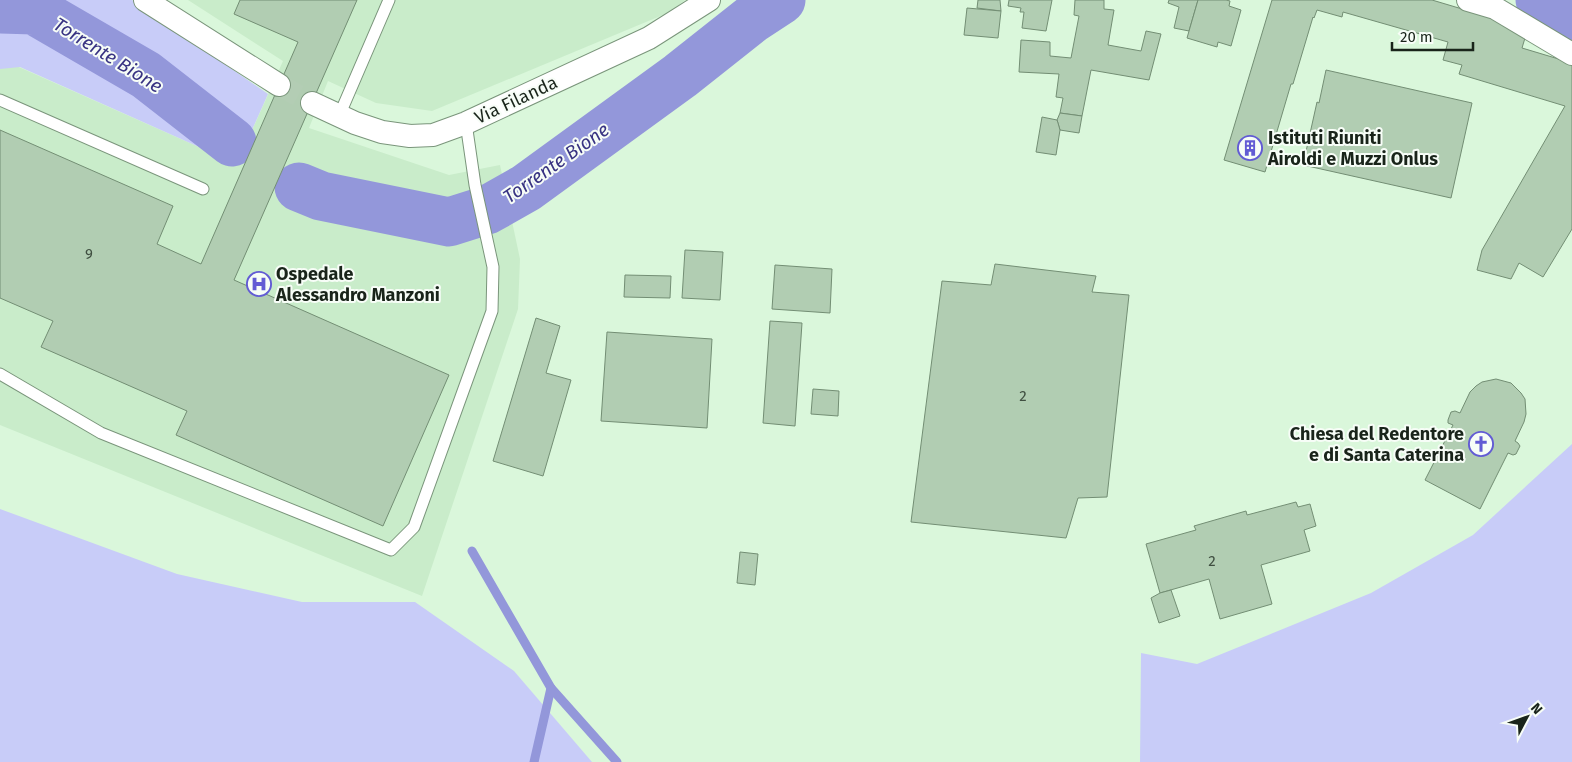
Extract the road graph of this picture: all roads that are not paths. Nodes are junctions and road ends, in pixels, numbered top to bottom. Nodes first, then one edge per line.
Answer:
1 (145, 0) edge
2 (389, 0) edge
3 (709, 0) edge
4 (1468, 0) edge
5 (1572, 54) edge
6 (279, 85) tunnel mouth
7 (0, 100) edge
8 (312, 103) tunnel mouth
9 (339, 116) junction
10 (466, 123) junction
11 (203, 189) dead end
12 (0, 374) edge

1 - 6 street
2 - 9 lane
3 - 10 street, Via Filanda
4 - 5 street
7 - 11 lane
8 - 9 street, Via Filanda
9 - 10 street, Via Filanda
10 - 12 lane

